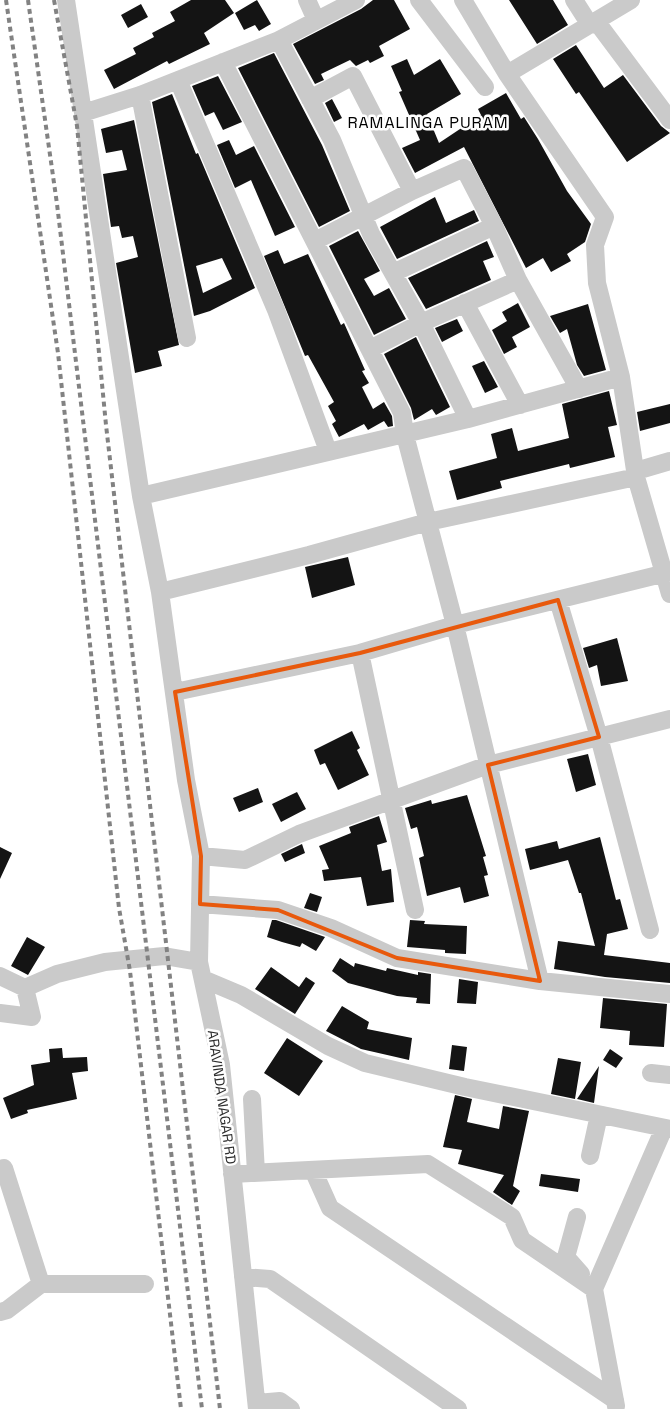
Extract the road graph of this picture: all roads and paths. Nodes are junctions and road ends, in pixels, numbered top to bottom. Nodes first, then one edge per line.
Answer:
1 (66, 0) edge
2 (307, 0) edge
3 (356, 0) edge
4 (419, 0) edge
5 (462, 0) edge
6 (574, 0) edge
7 (631, 0) edge
8 (316, 20) junction
9 (593, 23) junction
10 (279, 40) junction
11 (223, 62) junction
12 (507, 74) junction
13 (178, 80) junction
14 (485, 87) dead end
15 (140, 95) junction
16 (310, 99) junction
17 (84, 113) junction
18 (670, 120) edge
19 (412, 191) junction
20 (364, 216) junction
21 (494, 226) junction
22 (315, 241) junction
23 (393, 273) junction
24 (518, 280) junction
25 (465, 303) junction
26 (421, 323) junction
27 (187, 338) dead end
28 (370, 349) junction
29 (621, 377) junction
30 (578, 389) junction
31 (520, 405) junction
32 (468, 419) junction
33 (406, 435) junction
34 (328, 451) junction
35 (670, 462) edge
36 (636, 474) junction
37 (142, 496) junction
38 (428, 522) junction
39 (667, 573) edge
40 (160, 592) junction
41 (670, 594) edge
42 (558, 600) junction
43 (455, 625) junction
44 (360, 652) junction
45 (175, 692) junction
46 (670, 718) edge
47 (599, 736) junction
48 (488, 765) junction
49 (392, 801) junction
50 (201, 856) junction
51 (200, 904) junction
52 (415, 910) dead end
53 (650, 930) dead end
54 (201, 970) junction
55 (0, 976) edge
56 (540, 981) junction
57 (25, 988) junction
58 (670, 994) edge
59 (0, 1013) edge
60 (651, 1073) dead end
61 (670, 1075) edge
62 (252, 1099) dead end
63 (599, 1115) junction
64 (667, 1129) edge
65 (590, 1156) dead end
66 (0, 1169) edge
67 (313, 1170) junction
68 (256, 1173) junction
69 (232, 1174) junction
70 (577, 1217) dead end
71 (243, 1277) junction
72 (41, 1284) junction
73 (145, 1284) dead end
74 (594, 1289) junction
75 (0, 1312) edge
76 (616, 1405) edge
77 (257, 1406) edge
78 (291, 1409) edge
79 (458, 1409) edge

1 - 17 street, ARAVINDA NAGAR RD
2 - 8 street
3 - 8 street
4 - 14 street
5 - 12 street
6 - 9 street
7 - 9 street
8 - 10 street
9 - 12 street
9 - 18 street
10 - 11 street
10 - 16 street
11 - 13 street
11 - 22 street
12 - 29 street
13 - 15 street
13 - 34 street
15 - 17 street
15 - 27 street
16 - 19 street
16 - 20 street
17 - 37 street, ARAVINDA NAGAR RD
19 - 20 street
19 - 21 street
20 - 22 street
20 - 23 street
21 - 23 street
21 - 24 street
22 - 28 street
23 - 26 street
24 - 25 street
24 - 30 street
25 - 26 street
25 - 31 street
26 - 28 street
26 - 32 street
28 - 33 street
29 - 30 street
29 - 36 street
30 - 31 street
31 - 32 street
32 - 33 street
33 - 34 street
33 - 38 street
34 - 37 street
35 - 36 street
36 - 38 street
36 - 39 street
37 - 40 street, ARAVINDA NAGAR RD
38 - 40 street
38 - 43 street
39 - 41 street
39 - 42 street
40 - 45 street, ARAVINDA NAGAR RD
42 - 43 street
42 - 47 street
43 - 44 street
43 - 48 street
44 - 45 street
44 - 49 street
45 - 50 street, ARAVINDA NAGAR RD
46 - 47 street
47 - 48 street
47 - 53 street
48 - 49 street
48 - 56 street
49 - 50 street
49 - 52 street
50 - 51 street, ARAVINDA NAGAR RD
51 - 54 street, ARAVINDA NAGAR RD
51 - 56 street
54 - 57 street
54 - 63 street
54 - 69 street, ARAVINDA NAGAR RD
55 - 57 street
56 - 58 street
57 - 59 street
60 - 61 street
62 - 68 street
63 - 64 street
63 - 65 street
64 - 74 street
66 - 72 street
67 - 68 street
67 - 74 street
67 - 76 street
68 - 69 street
69 - 71 street, ARAVINDA NAGAR RD
70 - 74 street
71 - 77 street, ARAVINDA NAGAR RD
71 - 79 street
72 - 73 street
72 - 75 street
74 - 76 street
77 - 78 street

